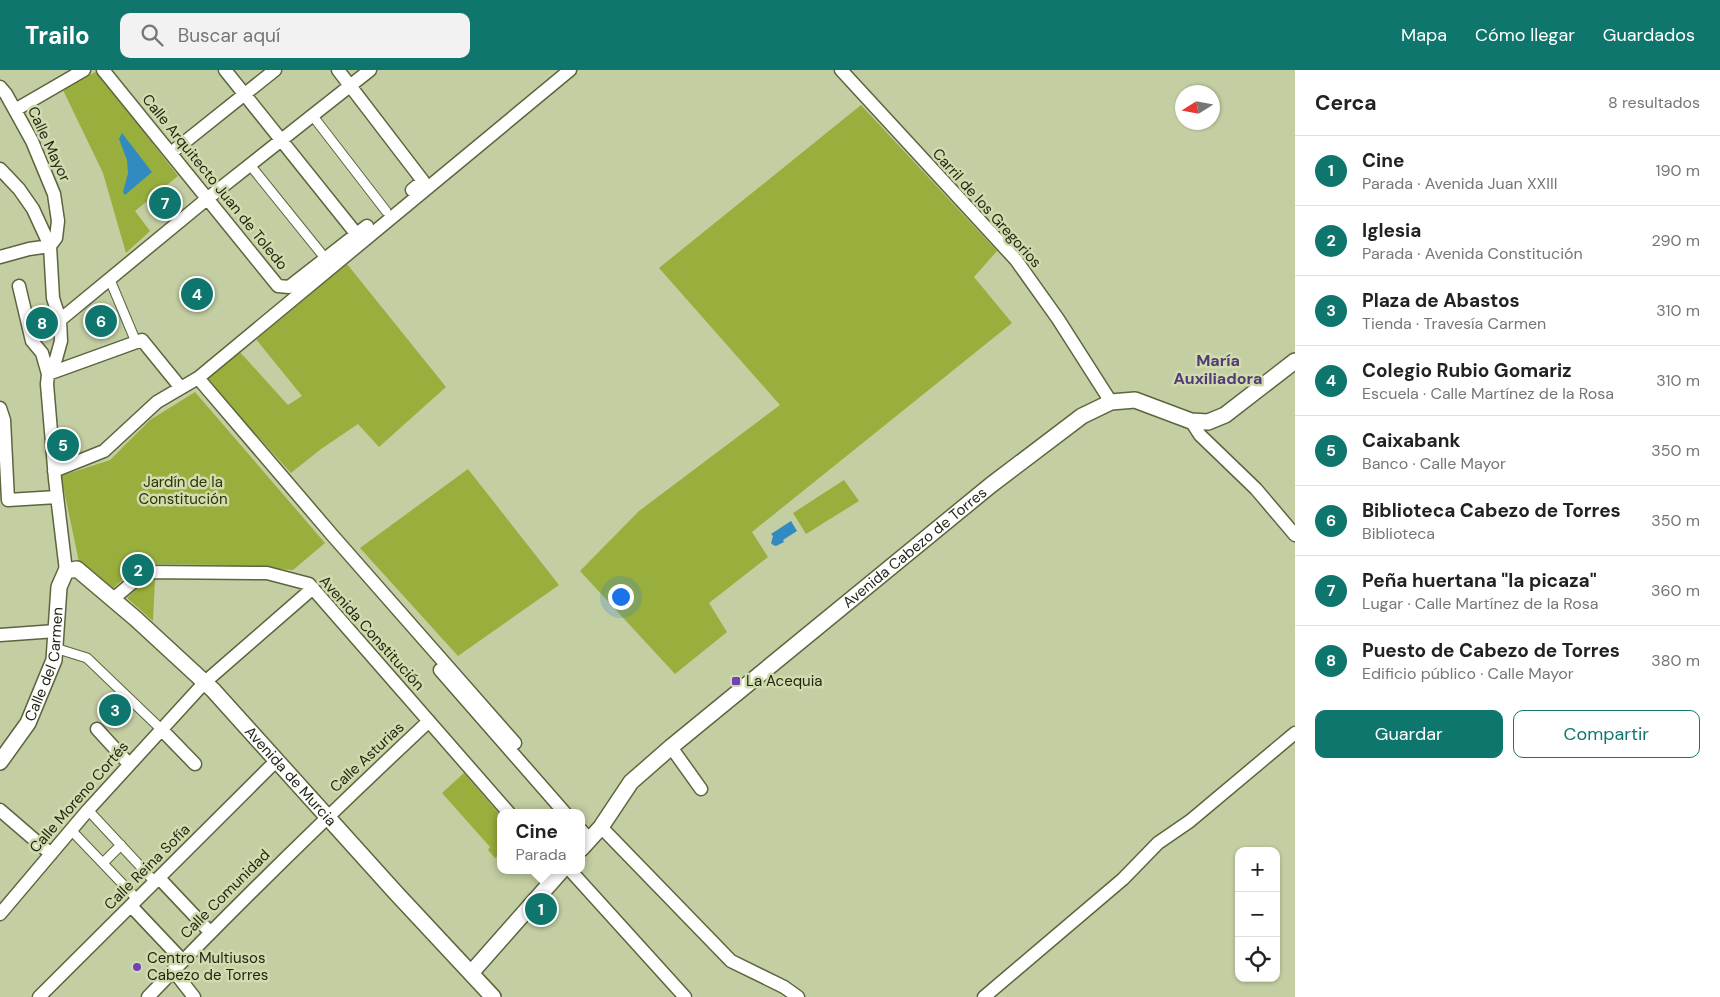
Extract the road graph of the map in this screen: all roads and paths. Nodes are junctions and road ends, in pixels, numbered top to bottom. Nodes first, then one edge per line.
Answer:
1 (84, 70) edge
2 (103, 70) edge
3 (225, 70) edge
4 (275, 70) edge
5 (338, 70) edge
6 (370, 70) edge
7 (570, 70) edge
8 (842, 70) edge
9 (350, 86) junction
10 (0, 88) edge
11 (244, 94) junction
12 (15, 110) junction
13 (312, 115) junction
14 (280, 140) junction
15 (171, 153) junction
16 (250, 165) junction
17 (0, 169) edge
18 (208, 198) junction
19 (386, 211) junction
20 (359, 238) junction
21 (50, 246) junction
22 (0, 257) edge
23 (325, 258) junction
24 (110, 280) junction
25 (19, 286) dead end
26 (60, 320) junction
27 (136, 342) junction
28 (1295, 361) edge
29 (48, 374) junction
30 (198, 378) junction
31 (181, 388) junction
32 (1111, 402) junction
33 (0, 408) edge
34 (1192, 421) junction
35 (54, 471) junction
36 (57, 497) junction
37 (1295, 535) edge
38 (346, 563) dead end
39 (72, 570) junction
40 (313, 588) junction
41 (113, 599) junction
42 (56, 631) junction
43 (0, 635) edge
44 (55, 648) junction
45 (205, 682) junction
46 (429, 721) junction
47 (97, 729) dead end
48 (161, 729) junction
49 (1295, 733) edge
50 (515, 743) dead end
51 (671, 746) junction
52 (277, 760) junction
53 (0, 762) edge
54 (129, 764) junction
55 (195, 764) dead end
56 (701, 788) dead end
57 (506, 809) edge
58 (561, 809) edge
59 (0, 810) edge
60 (88, 810) junction
61 (327, 816) junction
62 (601, 827) junction
63 (71, 830) junction
64 (585, 838) edge
65 (121, 845) junction
66 (51, 854) junction
67 (103, 863) junction
68 (560, 874) edge
69 (566, 874) edge
70 (157, 880) junction
71 (141, 899) junction
72 (0, 914) edge
73 (210, 932) junction
74 (183, 961) junction
75 (173, 970) junction
76 (471, 972) junction
77 (784, 987) junction
78 (39, 997) edge
79 (148, 997) edge
80 (194, 997) edge
81 (493, 997) edge
82 (685, 997) edge
83 (774, 997) edge
84 (798, 997) edge
85 (984, 997) edge

1 - 12 street
2 - 15 street, Calle Arquitecto Juan de Toledo
3 - 11 street
4 - 11 street
5 - 9 street
6 - 9 street
7 - 20 street
8 - 32 street, Carril de los Gregorios
9 - 13 street
9 - 19 street
10 - 12 street, Calle Mayor
11 - 14 street
11 - 15 street
12 - 21 street, Calle Mayor
13 - 14 street
13 - 19 street
14 - 16 street
14 - 20 street
15 - 18 street, Calle Arquitecto Juan de Toledo
16 - 18 street
16 - 23 street
17 - 21 street
18 - 23 street, Calle Arquitecto Juan de Toledo
18 - 24 street
19 - 20 street
20 - 23 street, Calle Arquitecto Juan de Toledo
20 - 30 street
21 - 22 street
21 - 26 street, Calle Mayor
24 - 26 street
24 - 27 street
25 - 29 street
26 - 29 street, Calle Mayor
27 - 29 street
27 - 31 street
28 - 34 street, Avenida Cabezo de Torres
29 - 35 street, Calle Mayor
30 - 31 street
30 - 50 street
31 - 35 street
32 - 34 street, Avenida Cabezo de Torres
32 - 51 street, Avenida Cabezo de Torres
33 - 36 street
34 - 37 street
35 - 36 street, Calle Mayor
36 - 39 street, Calle Mayor
38 - 58 street
39 - 41 street, Avenida de Murcia
39 - 42 street, Calle del Carmen
40 - 41 street, Avenida Constitución
40 - 45 street, Calle Moreno Cortés
40 - 46 street, Avenida Constitución
41 - 45 street, Avenida de Murcia
42 - 43 street
42 - 44 street, Calle del Carmen
44 - 48 street
44 - 53 street, Calle del Carmen
45 - 48 street, Calle Moreno Cortés
45 - 52 street, Avenida de Murcia
46 - 57 street, Avenida Constitución
46 - 61 street, Calle Asturias
47 - 54 street
48 - 54 street, Calle Moreno Cortés
48 - 55 street
49 - 85 street
51 - 56 street
51 - 62 street, Avenida Cabezo de Torres
52 - 61 street, Avenida de Murcia
52 - 70 street, Calle Reina Sofía
54 - 60 street, Calle Moreno Cortés
59 - 66 street
60 - 63 street, Calle Moreno Cortés
60 - 65 street
61 - 73 street, Calle Comunidad
61 - 76 street, Avenida de Murcia
62 - 64 street, Avenida Cabezo de Torres
62 - 77 street
63 - 66 street, Calle Moreno Cortés
63 - 67 street
65 - 67 street
65 - 70 street
66 - 72 street, Calle Moreno Cortés
67 - 71 street
68 - 76 street
69 - 82 street
70 - 71 street, Calle Reina Sofía
70 - 73 street
71 - 74 street
71 - 78 street, Calle Reina Sofía
73 - 74 street, Calle Comunidad
74 - 75 street, Calle Comunidad
75 - 79 street, Calle Comunidad
75 - 80 street
76 - 81 street, Avenida de Murcia
77 - 83 street
77 - 84 street

